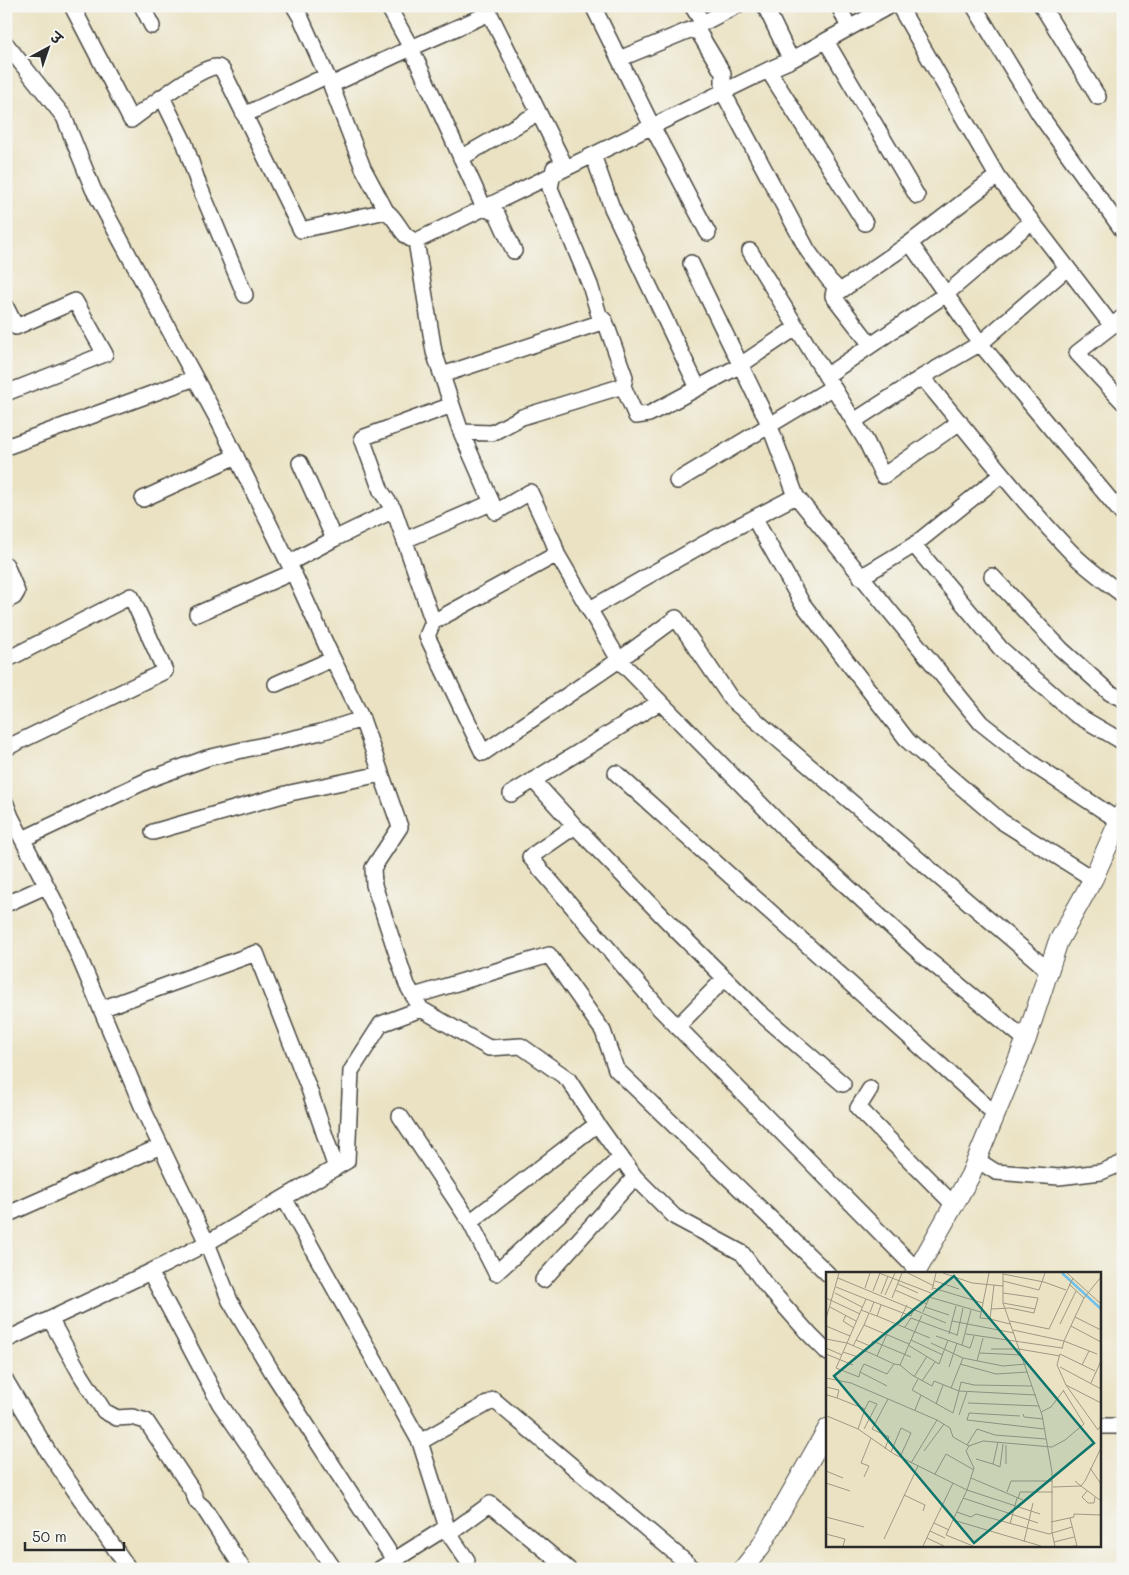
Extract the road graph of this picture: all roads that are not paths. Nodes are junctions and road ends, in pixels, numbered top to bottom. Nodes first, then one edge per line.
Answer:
1 (72, 6) edge
2 (142, 6) edge
3 (294, 6) edge
4 (388, 6) edge
5 (692, 6) edge
6 (736, 6) edge
7 (766, 6) edge
8 (838, 6) edge
9 (889, 6) edge
10 (899, 6) edge
11 (974, 6) edge
12 (1042, 6) edge
13 (596, 7) edge
14 (488, 10) edge
15 (152, 26) dead end
16 (849, 28) junction
17 (826, 41) junction
18 (6, 44) edge
19 (411, 48) junction
20 (619, 59) junction
21 (791, 60) junction
22 (768, 70) junction
23 (329, 82) junction
24 (723, 92) junction
25 (1098, 97) dead end
26 (162, 98) junction
27 (538, 113) junction
28 (244, 115) junction
29 (652, 126) junction
30 (592, 155) junction
31 (461, 158) junction
32 (558, 170) junction
33 (997, 176) junction
34 (917, 196) dead end
35 (484, 208) junction
36 (386, 211) junction
37 (1032, 221) junction
38 (865, 223) dead end
39 (1123, 231) edge
40 (708, 233) dead end
41 (416, 241) junction
42 (910, 243) junction
43 (514, 251) dead end
44 (750, 251) dead end
45 (691, 263) dead end
46 (1067, 268) junction
47 (946, 294) junction
48 (245, 295) dead end
49 (833, 296) junction
50 (6, 307) edge
51 (605, 321) junction
52 (1117, 321) edge
53 (797, 327) junction
54 (11, 330) edge
55 (981, 343) junction
56 (871, 345) junction
57 (739, 366) junction
58 (442, 375) junction
59 (922, 377) junction
60 (195, 378) junction
61 (830, 381) junction
62 (623, 386) junction
63 (698, 388) junction
64 (6, 393) edge
65 (1123, 402) edge
66 (452, 405) junction
67 (854, 421) junction
68 (960, 422) junction
69 (769, 424) junction
70 (461, 432) junction
71 (6, 447) edge
72 (236, 456) junction
73 (300, 463) dead end
74 (1001, 475) junction
75 (677, 481) dead end
76 (796, 496) junction
77 (143, 499) dead end
78 (492, 503) junction
79 (394, 510) junction
80 (1123, 515) edge
81 (754, 518) junction
82 (334, 539) junction
83 (405, 540) junction
84 (914, 545) junction
85 (557, 554) junction
86 (6, 566) edge
87 (291, 568) junction
88 (861, 576) junction
89 (992, 576) dead end
90 (1123, 595) edge
91 (6, 601) edge
92 (590, 609) junction
93 (197, 614) dead end
94 (433, 622) junction
95 (332, 659) junction
96 (6, 660) edge
97 (618, 660) junction
98 (276, 684) dead end
99 (1123, 699) edge
100 (660, 702) junction
101 (362, 719) junction
102 (1123, 742) edge
103 (6, 748) edge
104 (616, 773) dead end
105 (381, 774) junction
106 (533, 780) junction
107 (511, 794) dead end
108 (6, 804) edge
109 (1121, 816) edge
110 (575, 826) junction
111 (153, 832) dead end
112 (23, 840) junction
113 (1093, 880) junction
114 (46, 886) junction
115 (6, 904) edge
116 (1049, 971) junction
117 (725, 978) junction
118 (417, 1002) junction
119 (100, 1010) junction
120 (677, 1026) junction
121 (1026, 1040) junction
122 (843, 1084) dead end
123 (870, 1089) dead end
124 (995, 1114) junction
125 (400, 1116) dead end
126 (597, 1124) junction
127 (161, 1146) junction
128 (621, 1157) junction
129 (977, 1160) junction
130 (1123, 1163) edge
131 (336, 1168) junction
132 (635, 1177) junction
133 (284, 1198) junction
134 (954, 1205) junction
135 (6, 1215) edge
136 (470, 1222) junction
137 (207, 1243) junction
138 (150, 1272) junction
139 (826, 1272) edge
140 (916, 1272) edge
141 (543, 1280) dead end
142 (50, 1319) junction
143 (6, 1340) edge
144 (826, 1350) edge
145 (6, 1381) edge
146 (1102, 1426) edge
147 (1123, 1426) edge
148 (826, 1432) edge
149 (420, 1442) junction
150 (448, 1531) junction
151 (467, 1560) dead end
152 (397, 1564) edge
153 (129, 1569) edge
154 (243, 1569) edge
155 (334, 1569) edge
156 (380, 1569) edge
157 (568, 1569) edge
158 (694, 1569) edge
159 (742, 1569) edge

1 - 26 street
2 - 15 street
3 - 23 street
4 - 19 street
5 - 6 street
7 - 21 street
8 - 16 street
9 - 16 street
10 - 33 street
11 - 39 street
12 - 25 street
13 - 20 street
14 - 19 street
14 - 27 street
16 - 17 street
17 - 21 street
17 - 34 street
18 - 60 street
19 - 23 street
19 - 31 street
20 - 24 street
20 - 29 street
21 - 22 street
22 - 24 street
22 - 38 street
23 - 28 street
23 - 36 street
24 - 29 street
24 - 49 street
26 - 28 street
26 - 48 street
27 - 31 street
27 - 32 street
28 - 36 street
29 - 30 street
29 - 40 street
30 - 32 street
30 - 63 street
31 - 35 street
32 - 35 street
32 - 51 street
33 - 37 street
33 - 42 street
35 - 41 street
35 - 43 street
36 - 41 street
37 - 46 street
37 - 47 street
41 - 58 street
42 - 47 street
42 - 49 street
44 - 53 street
45 - 57 street
46 - 52 street
46 - 55 street
47 - 55 street
47 - 56 street
49 - 56 street
50 - 54 street
51 - 58 street
51 - 62 street
52 - 65 street
53 - 57 street
53 - 61 street
54 - 64 street
55 - 59 street
55 - 80 street
56 - 61 street
57 - 63 street
57 - 69 street
58 - 66 street
59 - 67 street
59 - 68 street
60 - 71 street
60 - 72 street
61 - 67 street
61 - 69 street
62 - 63 street
62 - 70 street
66 - 70 street
66 - 79 street
67 - 68 street
68 - 74 street
69 - 75 street
69 - 76 street
70 - 78 street
72 - 77 street
72 - 87 street
73 - 82 street
74 - 84 street
74 - 90 street
76 - 81 street
76 - 88 street
78 - 83 street
78 - 85 street
79 - 82 street
79 - 83 street
81 - 92 street
81 - 113 street
82 - 87 street
83 - 94 street
84 - 88 street
84 - 102 street
85 - 92 street
85 - 94 street
86 - 91 street
87 - 93 street
87 - 95 street
88 - 109 street
89 - 99 street
92 - 97 street
94 - 97 street
95 - 98 street
95 - 101 street
96 - 103 street
97 - 100 street
97 - 116 street
100 - 106 street
100 - 121 street
101 - 105 street
101 - 112 street
104 - 124 street
105 - 111 street
105 - 118 street
106 - 107 street
106 - 110 street
108 - 112 street
109 - 113 street
110 - 117 street
110 - 120 street
112 - 114 street
113 - 116 street
114 - 115 street
114 - 119 street
116 - 121 street
117 - 120 street
117 - 122 street
118 - 126 street
118 - 131 street
118 - 139 street
119 - 127 street
119 - 131 street
120 - 140 street
121 - 124 street
123 - 134 street
124 - 129 street
125 - 136 street
126 - 128 street
126 - 136 street
127 - 135 street
127 - 137 street
128 - 132 street
128 - 136 street
129 - 130 street
129 - 134 street
131 - 133 street
132 - 141 street
132 - 144 street
133 - 137 street
133 - 149 street
134 - 140 street
137 - 138 street
137 - 152 street
138 - 142 street
138 - 155 street
142 - 143 street
142 - 154 street
145 - 153 street
146 - 147 street
148 - 159 street
149 - 150 street
149 - 158 street
150 - 151 street
150 - 152 street
150 - 157 street
152 - 156 street

